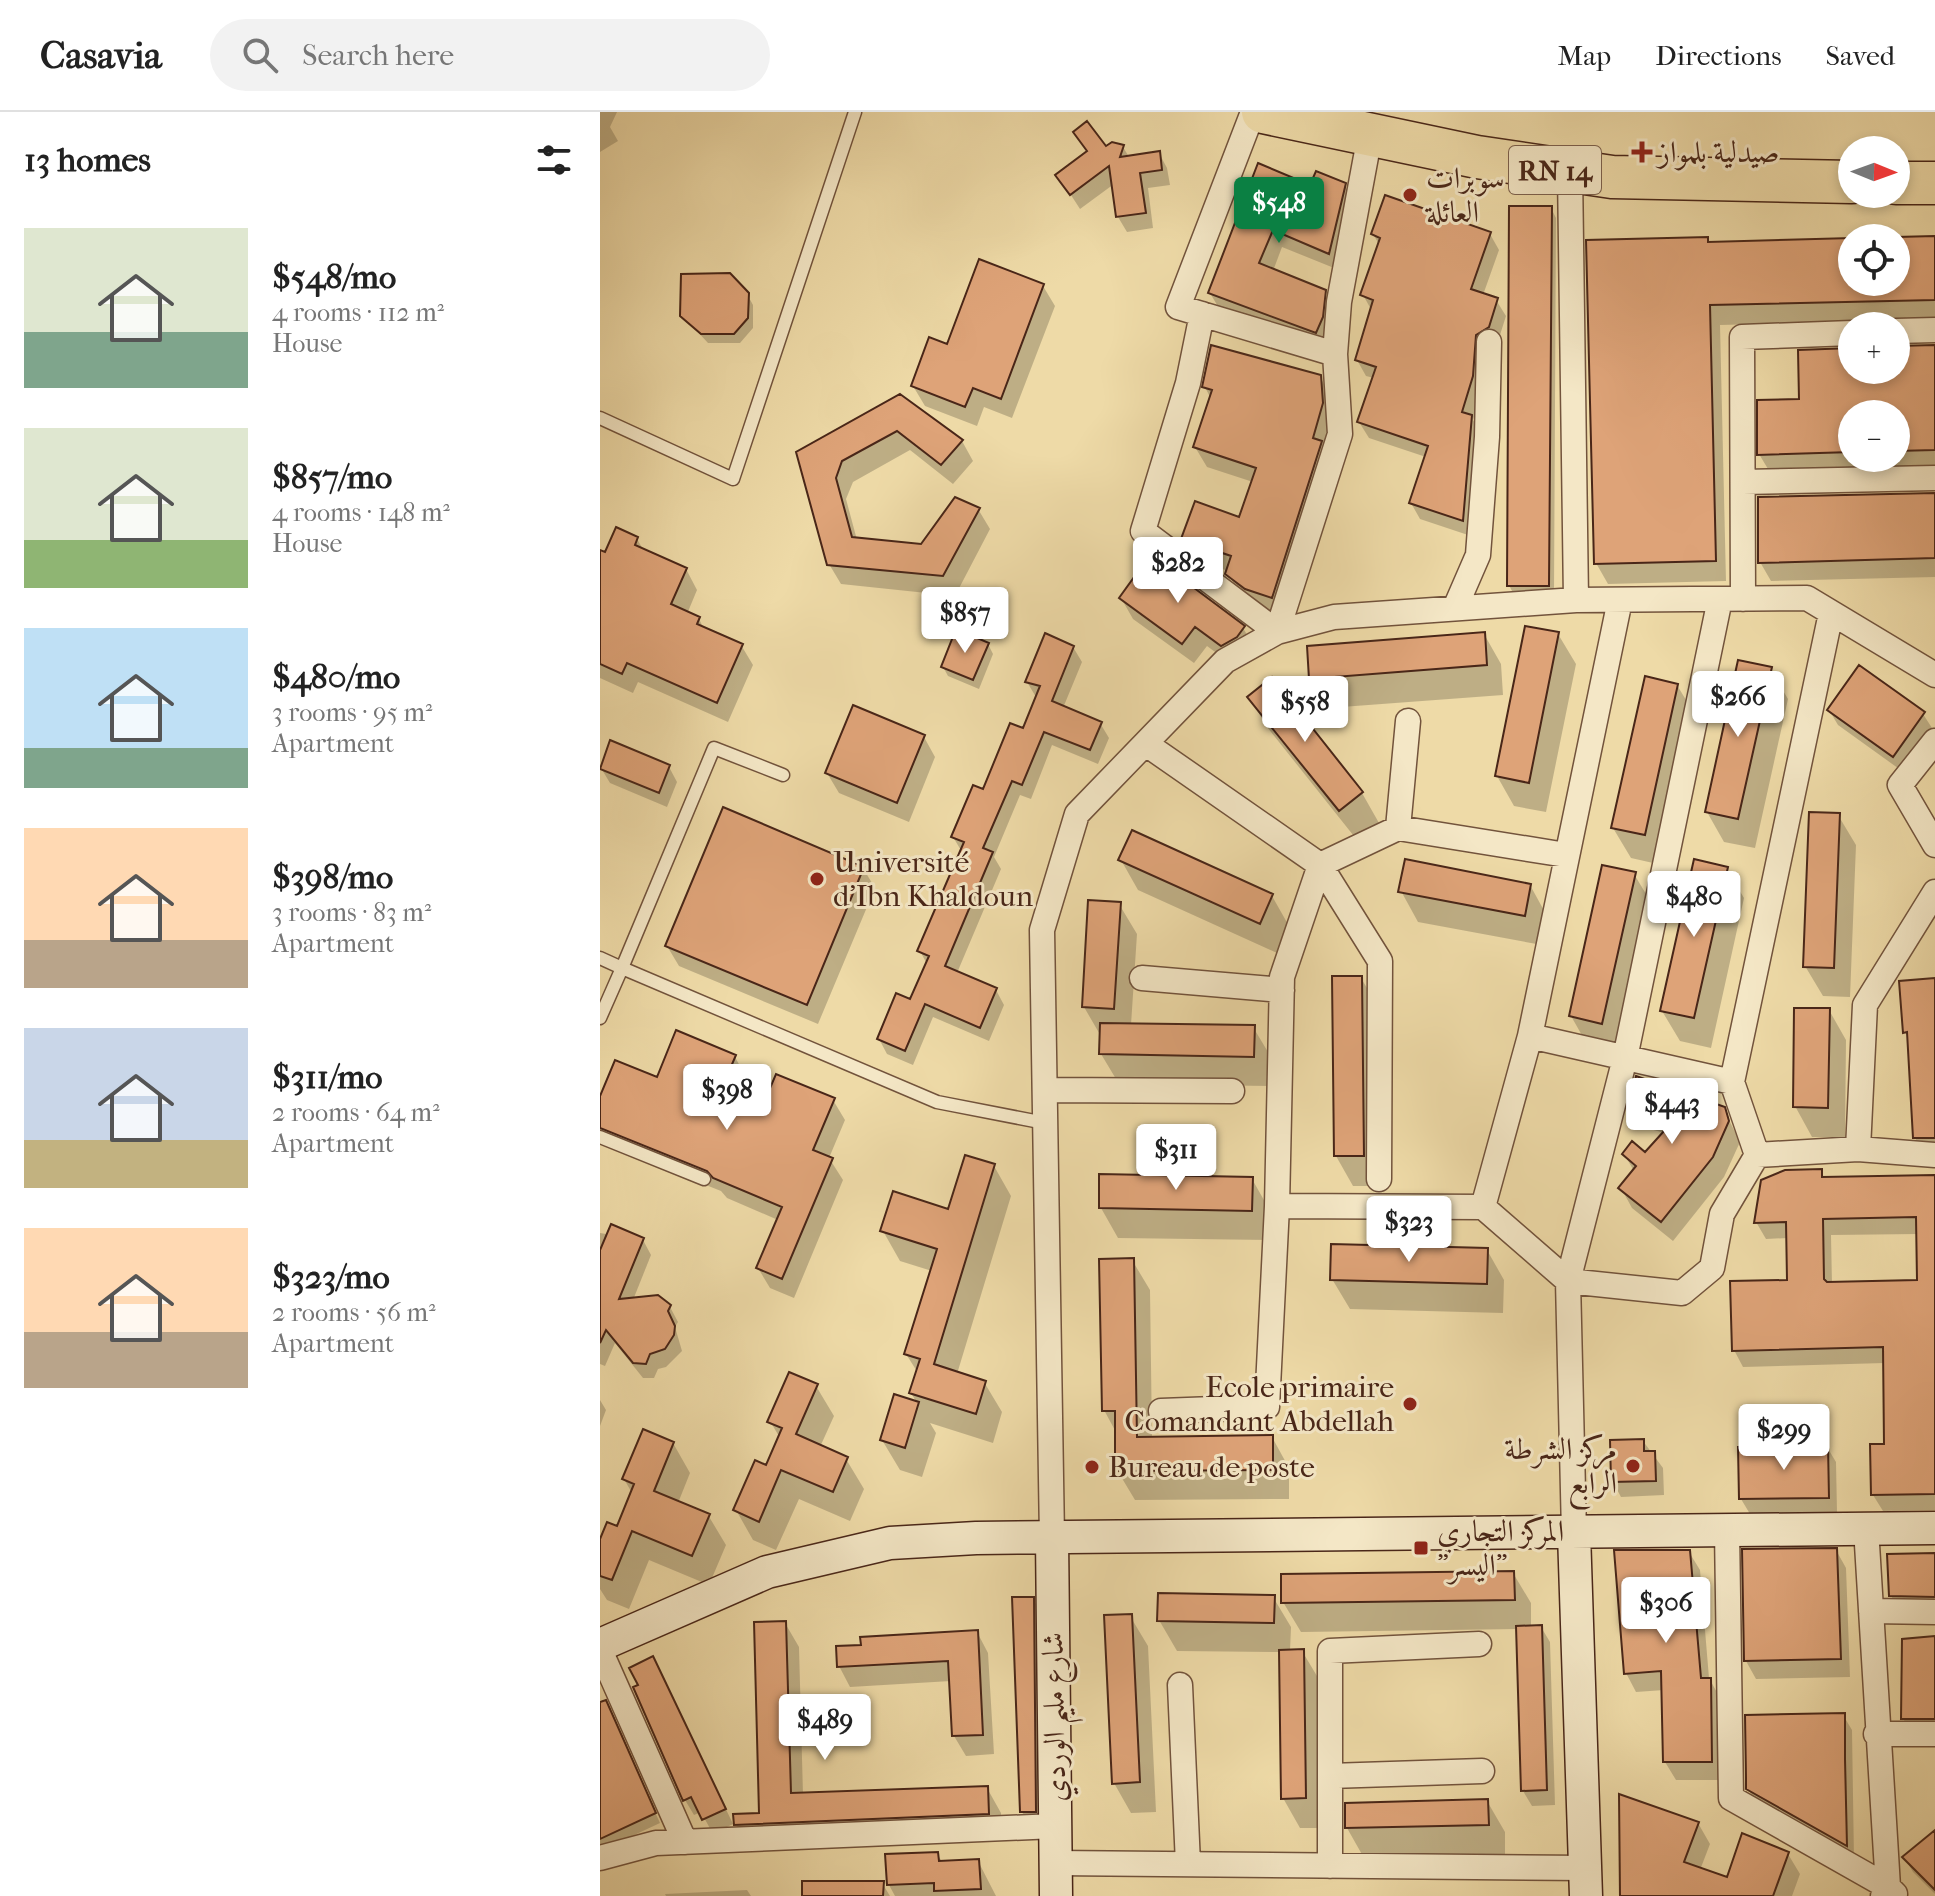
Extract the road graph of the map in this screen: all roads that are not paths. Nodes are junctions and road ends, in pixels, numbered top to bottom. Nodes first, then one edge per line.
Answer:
1 (855, 112) edge
2 (1253, 112) edge
3 (1263, 112) edge
4 (1378, 124) edge
5 (1935, 162) edge
6 (1838, 163) edge
7 (1910, 163) edge
8 (1570, 172) junction
9 (1838, 182) edge
10 (1910, 183) edge
11 (1935, 183) edge
12 (1202, 314) junction
13 (1935, 330) edge
14 (1910, 331) edge
15 (1838, 334) edge
16 (1489, 342) dead end
17 (1335, 354) junction
18 (600, 418) edge
19 (1935, 478) edge
20 (1743, 482) junction
21 (1732, 599) junction
22 (1576, 600) junction
23 (1620, 600) junction
24 (1455, 608) junction
25 (1831, 613) junction
26 (1277, 632) junction
27 (1935, 675) edge
28 (1408, 721) dead end
29 (1935, 741) edge
30 (1146, 744) junction
31 (783, 775) dead end
32 (1398, 828) junction
33 (1935, 845) edge
34 (1566, 855) junction
35 (1320, 865) junction
36 (1935, 892) edge
37 (600, 958) edge
38 (622, 968) junction
39 (1142, 978) dead end
40 (1282, 990) junction
41 (600, 1018) edge
42 (1530, 1036) junction
43 (1625, 1058) junction
44 (1732, 1082) junction
45 (1045, 1090) junction
46 (1232, 1091) dead end
47 (1045, 1123) junction
48 (600, 1137) edge
49 (1858, 1149) junction
50 (1757, 1155) junction
51 (1935, 1155) edge
52 (704, 1179) dead end
53 (1379, 1179) dead end
54 (1277, 1206) junction
55 (1483, 1207) junction
56 (1568, 1281) junction
57 (1161, 1411) dead end
58 (1866, 1528) junction
59 (1935, 1528) edge
60 (1727, 1530) junction
61 (1574, 1533) junction
62 (1052, 1538) junction
63 (1871, 1611) junction
64 (1935, 1612) edge
65 (1479, 1644) dead end
66 (600, 1648) edge
67 (1180, 1685) dead end
68 (1876, 1734) junction
69 (1935, 1734) edge
70 (1482, 1771) dead end
71 (1330, 1776) junction
72 (1055, 1826) junction
73 (685, 1842) junction
74 (600, 1858) edge
75 (1055, 1863) junction
76 (1188, 1864) junction
77 (1330, 1866) junction
78 (1586, 1882) edge
79 (1889, 1893) edge
80 (1056, 1896) edge

1 - 18 lane
2 - 12 street
3 - 4 highway, RN 14
4 - 6 highway, RN 14
4 - 8 highway, RN 14
4 - 17 street
5 - 7 highway
8 - 9 highway, RN 14
8 - 22 street
10 - 11 highway
12 - 17 street
12 - 26 street
13 - 14 street
15 - 20 street
16 - 24 street
17 - 26 street
19 - 20 street
20 - 21 street
21 - 23 street
21 - 25 street
21 - 43 street
22 - 23 street
22 - 24 street
23 - 34 street
24 - 26 street
25 - 27 street
25 - 44 street
26 - 30 street
28 - 32 street
29 - 33 street
30 - 35 street
30 - 45 street
31 - 38 lane
32 - 34 street
32 - 35 street
34 - 42 street
35 - 40 street
35 - 53 street
36 - 49 street
37 - 38 lane
38 - 41 lane
38 - 47 lane
39 - 40 street
40 - 54 street
42 - 43 street
42 - 55 street
43 - 44 street
43 - 56 street
44 - 50 street
45 - 46 street
45 - 47 street
47 - 62 street
48 - 52 lane
49 - 50 street
49 - 51 street
50 - 56 street
54 - 55 street
54 - 57 street
55 - 56 street
56 - 61 street
58 - 59 main road
58 - 60 main road
58 - 63 street
60 - 61 main road
60 - 79 street
61 - 62 main road
61 - 78 main road
62 - 66 main road
62 - 72 main road, شارع مليم الوردي
63 - 64 street
63 - 68 street
65 - 71 street
66 - 73 street
67 - 76 street
68 - 69 street
68 - 79 street
70 - 71 street
71 - 77 street
72 - 73 street
72 - 75 main road, شارع مليم الوردي
73 - 74 street
75 - 76 street
75 - 80 main road, شارع مليم الوردي
76 - 77 street
77 - 78 street

